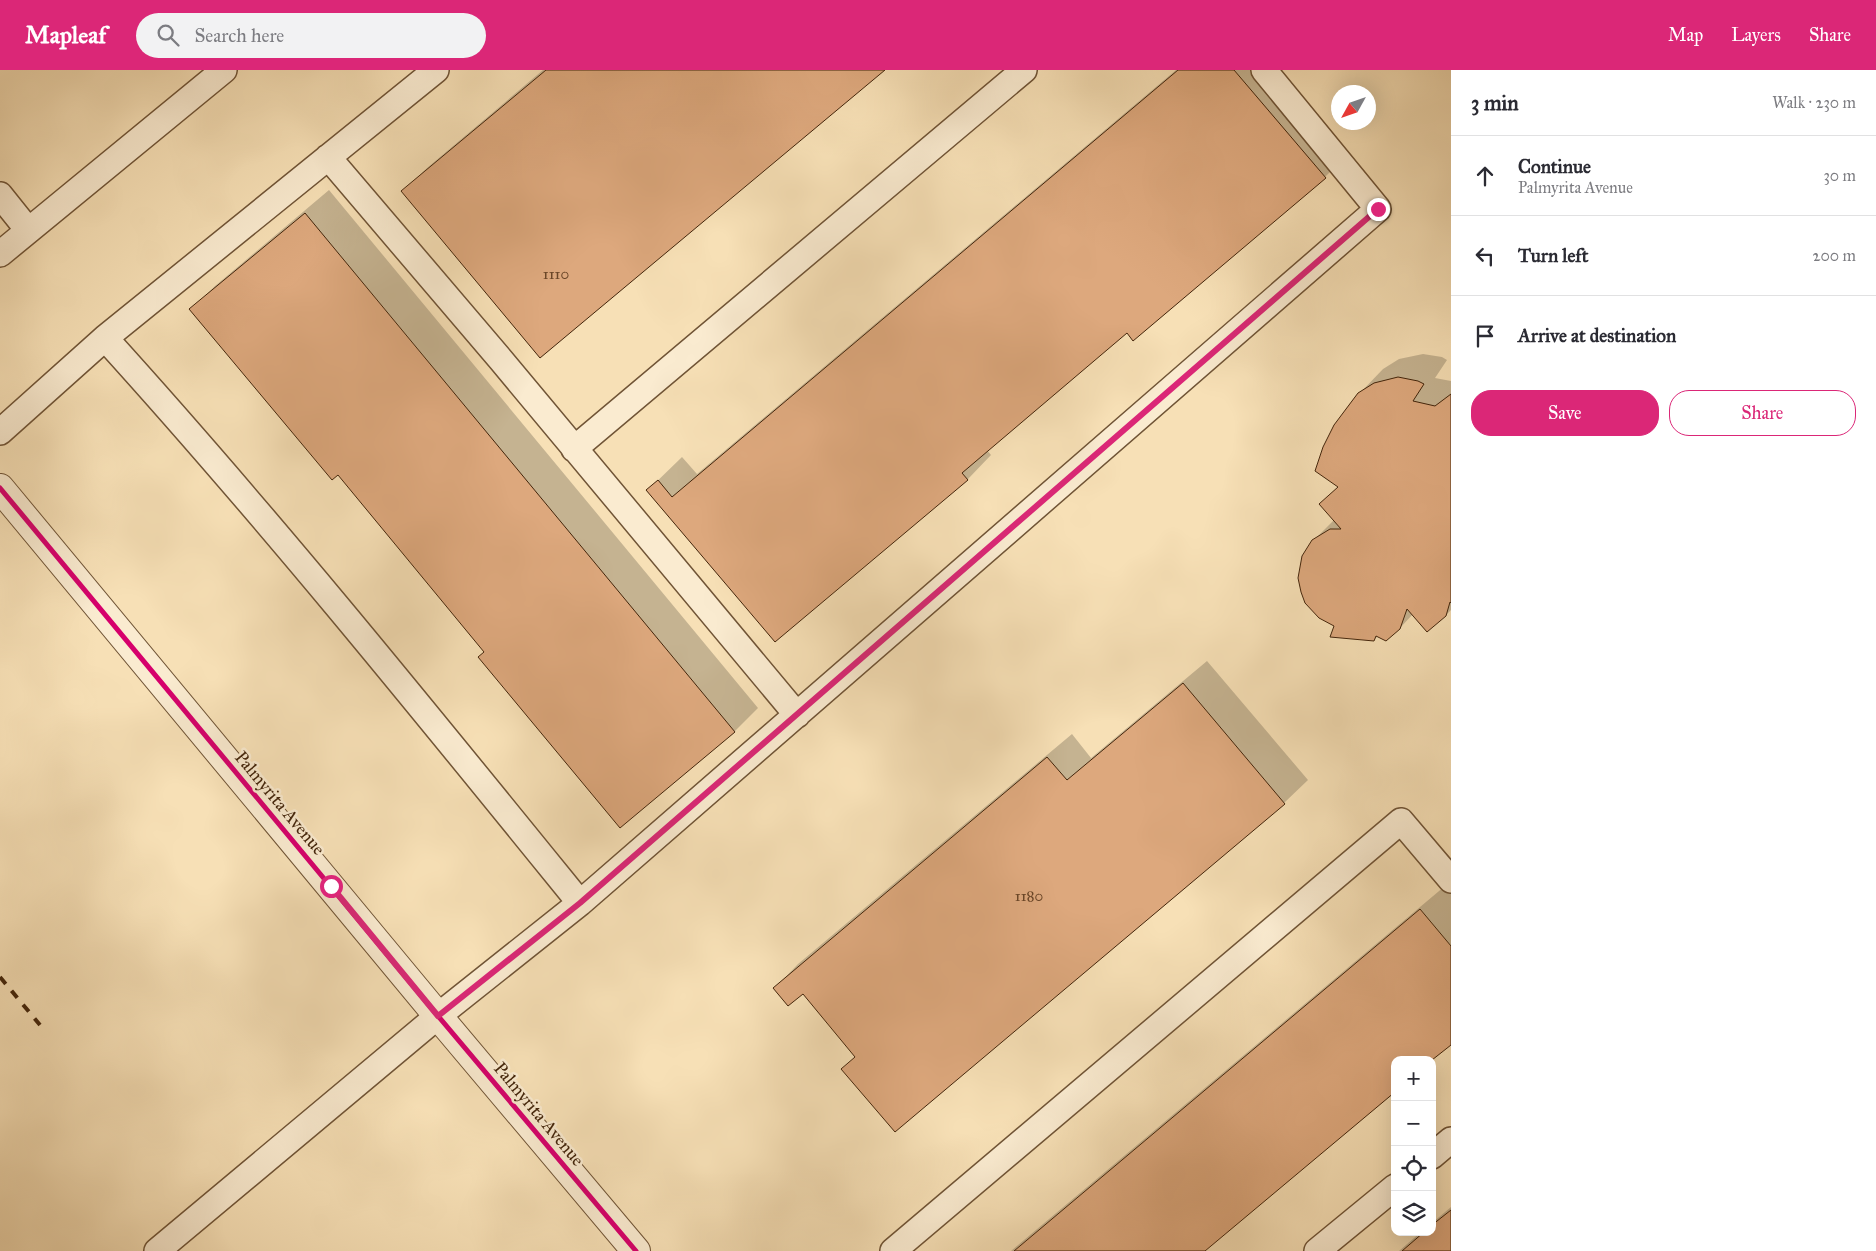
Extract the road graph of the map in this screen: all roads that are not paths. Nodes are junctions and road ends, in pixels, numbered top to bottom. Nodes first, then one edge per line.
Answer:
1 (224, 70) edge
2 (436, 70) edge
3 (1024, 70) edge
4 (1264, 70) edge
5 (328, 157) junction
6 (0, 195) edge
7 (28, 230) junction
8 (0, 254) edge
9 (105, 338) junction
10 (0, 432) edge
11 (574, 449) junction
12 (0, 488) edge
13 (797, 715) junction
14 (1451, 880) edge
15 (580, 903) junction
16 (438, 1016) junction
17 (1451, 1140) edge
18 (1436, 1153) edge
19 (1391, 1190) edge
20 (157, 1251) edge
21 (636, 1251) edge
22 (893, 1251) edge
23 (1317, 1251) edge

1 - 7 lane
2 - 5 lane
3 - 11 lane
4 - 13 lane
5 - 9 lane
5 - 11 lane
6 - 7 lane
7 - 8 lane
9 - 10 lane
9 - 15 lane
11 - 13 lane
12 - 16 street, Palmyrita Avenue
13 - 15 lane
14 - 22 lane
15 - 16 lane
16 - 20 lane
16 - 21 street, Palmyrita Avenue
17 - 18 lane
19 - 23 lane

